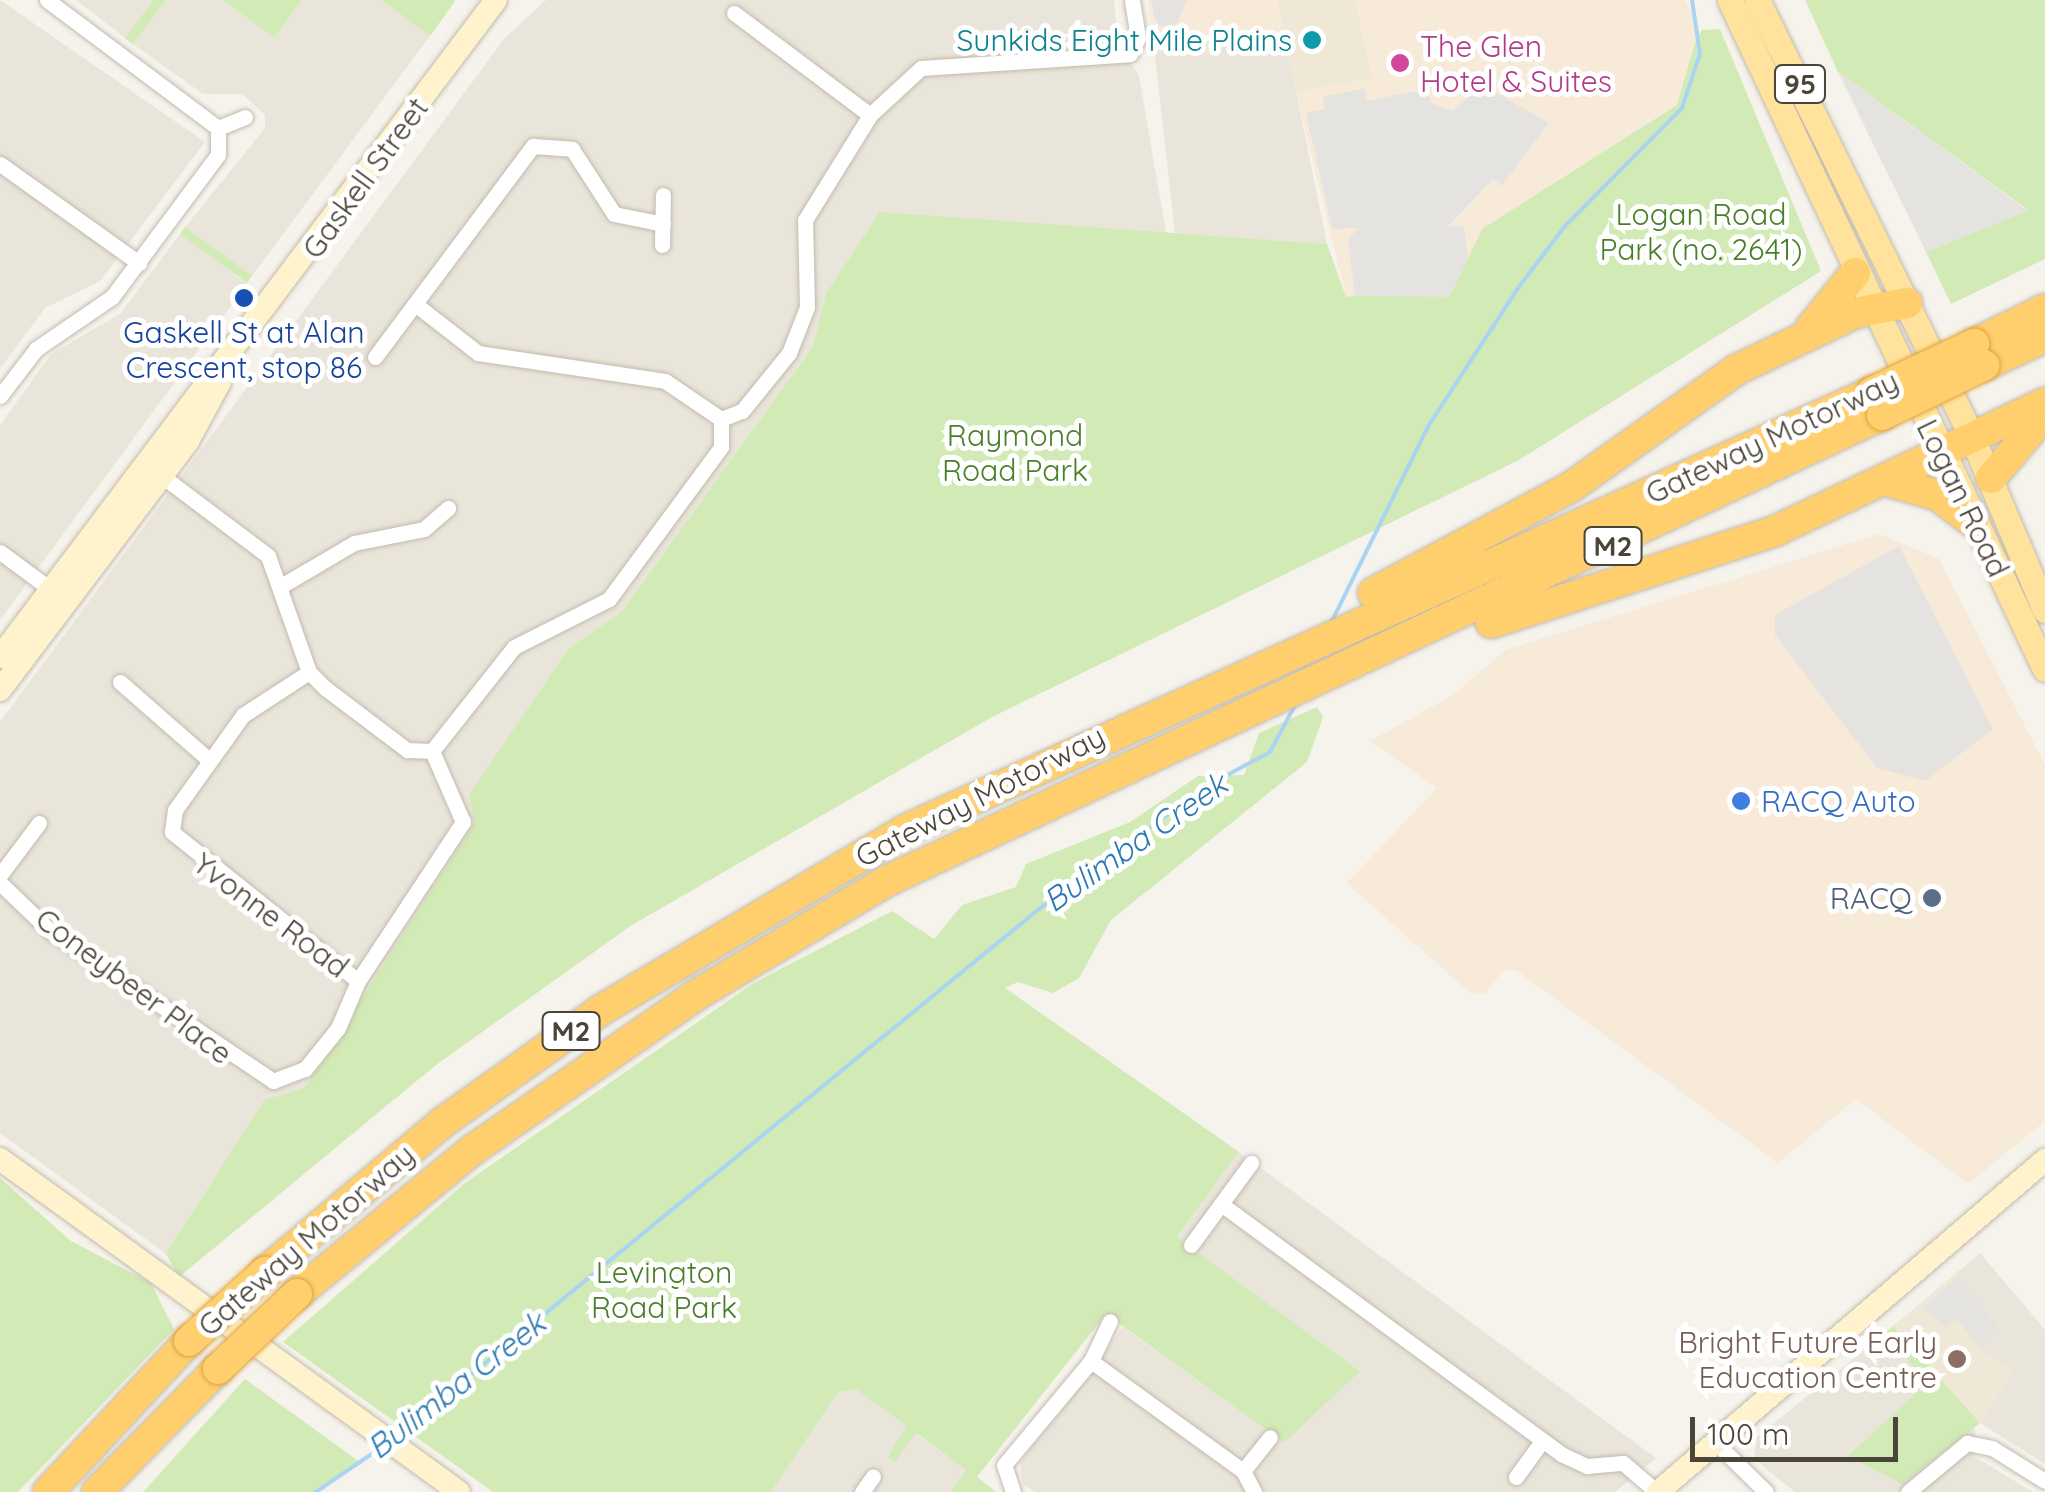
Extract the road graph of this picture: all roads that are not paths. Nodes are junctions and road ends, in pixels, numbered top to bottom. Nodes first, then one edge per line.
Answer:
1 (47, 0) edge
2 (1132, 0) edge
3 (1730, 0) edge
4 (1757, 0) edge
5 (496, 1) edge
6 (734, 14) dead end
7 (870, 115) junction
8 (245, 117) dead end
9 (218, 128) junction
10 (2, 169) edge
11 (663, 196) dead end
12 (663, 224) junction
13 (662, 246) dead end
14 (139, 263) junction
15 (1855, 273) junction
16 (1907, 302) junction
17 (415, 304) junction
18 (1872, 308) junction
19 (2045, 309) edge
20 (1806, 336) junction
21 (2045, 337) edge
22 (1980, 354) junction
23 (376, 357) dead end
24 (0, 396) edge
25 (1877, 403) junction
26 (2045, 403) edge
27 (2045, 414) edge
28 (721, 419) junction
29 (1972, 437) junction
30 (1941, 452) junction
31 (153, 470) junction
32 (1991, 478) junction
33 (1884, 480) junction
34 (448, 508) dead end
35 (1973, 522) junction
36 (0, 552) edge
37 (281, 586) junction
38 (58, 594) junction
39 (2045, 610) edge
40 (1350, 614) junction
41 (0, 657) edge
42 (2045, 668) edge
43 (309, 672) junction
44 (1340, 678) junction
45 (120, 682) dead end
46 (0, 690) edge
47 (432, 751) junction
48 (208, 759) junction
49 (39, 823) dead end
50 (0, 876) edge
51 (0, 884) edge
52 (358, 981) junction
53 (0, 1160) edge
54 (2045, 1160) edge
55 (1251, 1163) dead end
56 (1221, 1204) junction
57 (1191, 1245) dead end
58 (1110, 1321) dead end
59 (1091, 1362) junction
60 (1270, 1436) dead end
61 (1542, 1441) junction
62 (1716, 1443) junction
63 (1243, 1470) junction
64 (873, 1476) dead end
65 (1516, 1478) dead end
66 (2045, 1481) edge
67 (48, 1492) edge
68 (97, 1492) edge
69 (459, 1492) edge
70 (862, 1492) edge
71 (1013, 1492) edge
72 (1254, 1492) edge
73 (1658, 1492) edge
74 (1766, 1492) edge
75 (1908, 1492) edge

1 - 9 street
2 - 7 street
3 - 15 main road, Logan Road / 95
4 - 16 main road, Logan Road / 95
5 - 31 street, Gaskell Street
6 - 7 street
7 - 28 street
8 - 9 street
9 - 14 street
10 - 14 street
11 - 12 street
12 - 13 street
12 - 17 street
14 - 24 street
15 - 18 main road, Logan Road / 95
15 - 20 highway
16 - 18 highway
16 - 29 main road, Logan Road / 95
17 - 23 street
17 - 28 street
18 - 20 highway
18 - 30 main road, Logan Road / 95
19 - 22 highway, Gateway Motorway / M2
20 - 40 highway
21 - 22 highway, Gateway Motorway / M2
22 - 25 highway, Gateway Motorway / M2, bridge
25 - 40 highway, Gateway Motorway / M2
25 - 44 highway, Gateway Motorway / M2
26 - 29 highway
27 - 32 highway
28 - 47 street
29 - 30 highway
29 - 32 main road, Logan Road / 95
30 - 33 highway
30 - 35 main road, Logan Road / 95
31 - 37 street
31 - 38 street, Gaskell Street
32 - 39 main road, Logan Road / 95
33 - 35 highway
33 - 44 highway
34 - 37 street
35 - 42 main road, Logan Road / 95
36 - 38 street
37 - 43 street
38 - 41 street, Gaskell Street
38 - 46 street, Gaskell Street
40 - 67 highway, Gateway Motorway / M2, bridge
43 - 47 street
43 - 48 street, Yvonne Road
44 - 68 highway, Gateway Motorway / M2, bridge
45 - 48 street
47 - 52 street
48 - 52 street, Yvonne Road
49 - 50 street
51 - 52 street, Coneybeer Place
53 - 69 street
54 - 62 street
55 - 56 street
56 - 57 street
56 - 61 street
58 - 59 street
59 - 63 street
59 - 71 street
60 - 63 street
61 - 65 street
61 - 73 street
62 - 73 street
62 - 74 street
63 - 72 street
64 - 70 street
66 - 75 street

